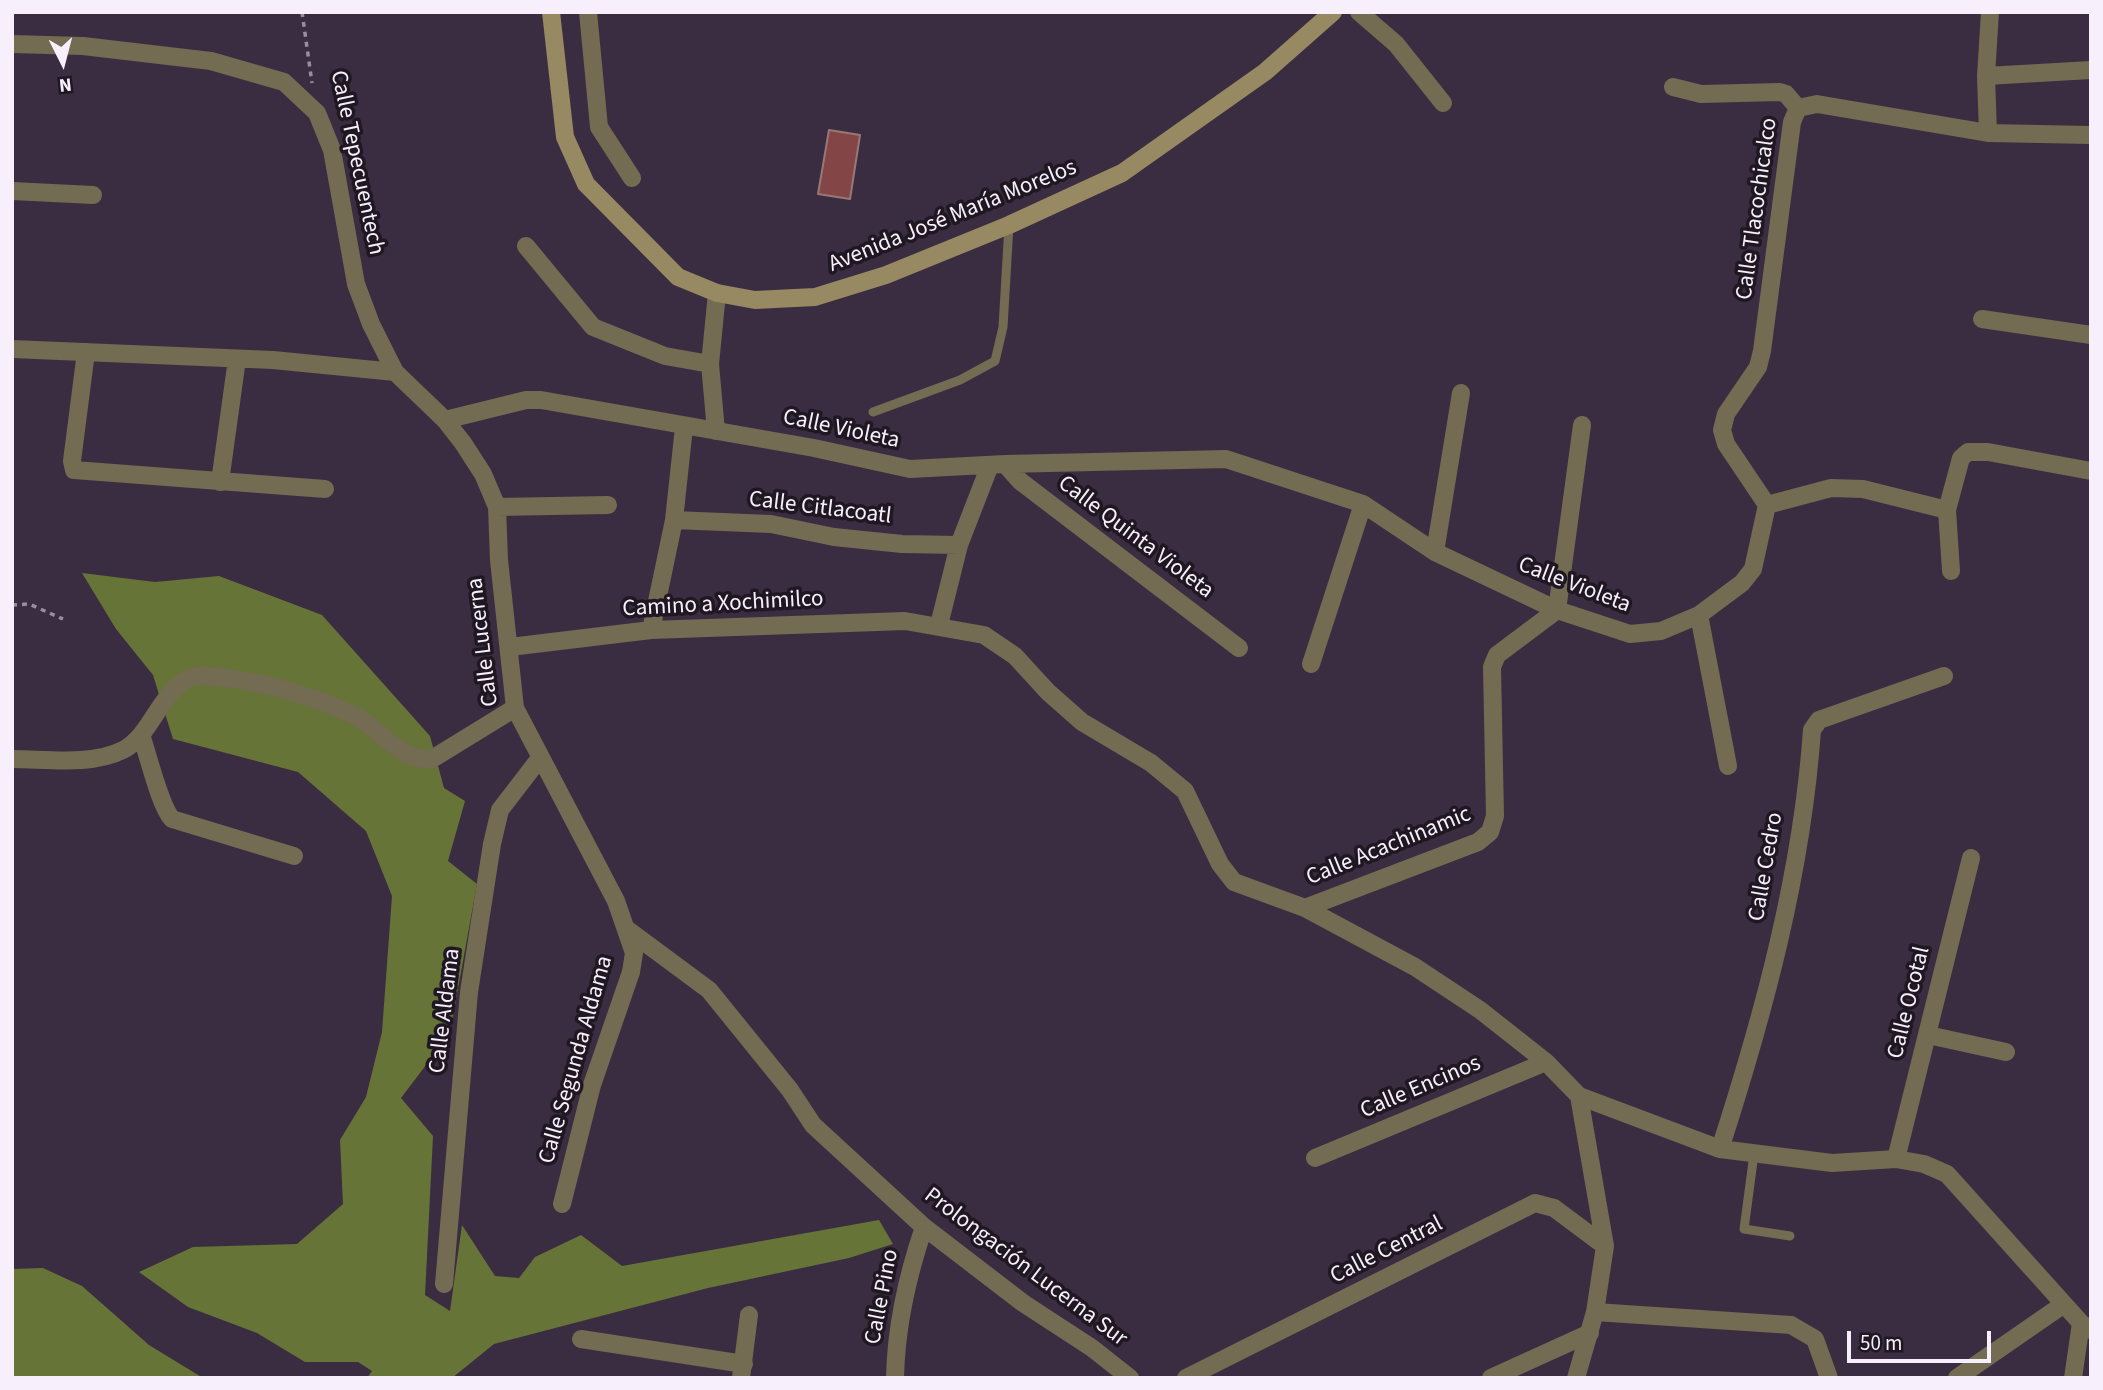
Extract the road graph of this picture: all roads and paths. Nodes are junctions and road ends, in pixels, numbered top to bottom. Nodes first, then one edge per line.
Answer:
1 (302, 12) edge
2 (551, 12) edge
3 (588, 12) edge
4 (1333, 12) edge
5 (1359, 12) edge
6 (1990, 12) edge
7 (12, 44) edge
8 (2091, 70) edge
9 (1986, 76) junction
10 (1673, 87) dead end
11 (1443, 103) dead end
12 (1798, 108) junction
13 (317, 113) junction
14 (1988, 133) junction
15 (2091, 135) edge
16 (632, 178) dead end
17 (12, 191) edge
18 (93, 195) dead end
19 (1009, 225) junction
20 (526, 246) dead end
21 (717, 293) junction
22 (1982, 319) dead end
23 (2091, 335) edge
24 (12, 349) edge
25 (86, 352) junction
26 (237, 359) junction
27 (710, 364) junction
28 (395, 372) junction
29 (1461, 393) dead end
30 (873, 412) dead end
31 (445, 420) junction
32 (1581, 425) dead end
33 (684, 427) junction
34 (716, 431) junction
35 (997, 464) junction
36 (2091, 471) edge
37 (219, 482) junction
38 (325, 489) dead end
39 (1363, 504) junction
40 (608, 505) dead end
41 (1767, 505) junction
42 (497, 507) junction
43 (1947, 510) junction
44 (674, 520) junction
45 (959, 545) junction
46 (1435, 552) junction
47 (1951, 571) dead end
48 (12, 605) edge
49 (1557, 610) junction
50 (1699, 615) junction
51 (63, 619) dead end
52 (939, 625) junction
53 (651, 631) junction
54 (510, 648) junction
55 (1239, 648) dead end
56 (1311, 664) dead end
57 (1944, 676) dead end
58 (514, 708) junction
59 (142, 738) junction
60 (540, 758) junction
61 (12, 759) edge
62 (1728, 766) dead end
63 (294, 856) dead end
64 (1971, 858) dead end
65 (1305, 908) junction
66 (628, 930) junction
67 (1928, 1035) junction
68 (2006, 1052) dead end
69 (1546, 1062) junction
70 (1579, 1096) junction
71 (1720, 1149) junction
72 (1754, 1154) junction
73 (1315, 1158) dead end
74 (1896, 1159) junction
75 (562, 1204) dead end
76 (924, 1227) junction
77 (1790, 1236) dead end
78 (1605, 1246) junction
79 (444, 1284) dead end
80 (2064, 1304) junction
81 (1595, 1312) junction
82 (749, 1315) dead end
83 (2086, 1327) edge
84 (1590, 1333) junction
85 (581, 1339) dead end
86 (743, 1371) edge
87 (895, 1378) edge
88 (1130, 1378) edge
89 (1186, 1378) edge
90 (1490, 1378) edge
91 (1576, 1378) edge
92 (1829, 1378) edge
93 (1957, 1378) edge
94 (2073, 1378) edge

1 - 13 path, Calle Tepecuentech
2 - 21 main road, Avenida José María Morelos
3 - 16 street
4 - 19 main road, Avenida José María Morelos
5 - 11 street
6 - 9 street
7 - 13 street
8 - 9 street
9 - 14 street
10 - 12 street
12 - 14 street, Calle Tlacochicalco
12 - 41 street, Calle Tlacochicalco
13 - 28 street, Calle Tepecuentech
14 - 15 street, Calle Tlacochicalco
17 - 18 street
19 - 21 main road, Avenida José María Morelos
19 - 30 lane
20 - 27 street
21 - 27 street
22 - 23 street
24 - 25 street
25 - 26 street
25 - 37 street
26 - 28 street
26 - 37 street
27 - 34 street
28 - 31 street, Calle Tepecuentech
29 - 46 street
31 - 33 street, Calle Violeta
31 - 42 street, Calle Lucerna
32 - 49 street
33 - 34 street, Calle Violeta
33 - 44 street
34 - 35 street, Calle Violeta
35 - 39 street, Calle Violeta
35 - 45 street
35 - 55 street, Calle Quinta Violeta
36 - 43 street
37 - 38 street
39 - 46 street, Calle Violeta
39 - 56 street
40 - 42 street
41 - 43 street
41 - 50 street, Calle Violeta
42 - 54 street, Calle Lucerna
43 - 47 street
44 - 45 street, Calle Citlacoatl
44 - 53 street
45 - 52 street
46 - 49 street, Calle Violeta
48 - 51 path
49 - 50 street, Calle Violeta
49 - 65 street, Calle Acachinamic
50 - 62 street
52 - 53 street, Camino a Xochimilco
52 - 65 street, Camino a Xochimilco
53 - 54 street, Camino a Xochimilco
54 - 58 street, Calle Lucerna
57 - 71 street, Calle Cedro
58 - 59 street
58 - 60 street, Calle Lucerna
59 - 61 street
59 - 63 street
60 - 66 street, Calle Lucerna
60 - 79 street, Calle Aldama
64 - 67 street, Calle Ocotal
65 - 69 street, Camino a Xochimilco
66 - 75 street, Calle Segunda Aldama
66 - 76 street, Prolongación Lucerna Sur
67 - 68 street
67 - 74 street, Calle Ocotal
69 - 70 street, Camino a Xochimilco
69 - 73 street, Calle Encinos
70 - 71 street
70 - 78 street
71 - 72 street
72 - 74 street
72 - 77 lane
74 - 80 street
76 - 87 street, Calle Pino
76 - 88 street, Prolongación Lucerna Sur
78 - 81 street
78 - 89 street, Calle Central
80 - 83 street
80 - 93 street
81 - 84 street
81 - 92 street
82 - 86 street
83 - 94 street
84 - 90 street
84 - 91 street
85 - 86 street

